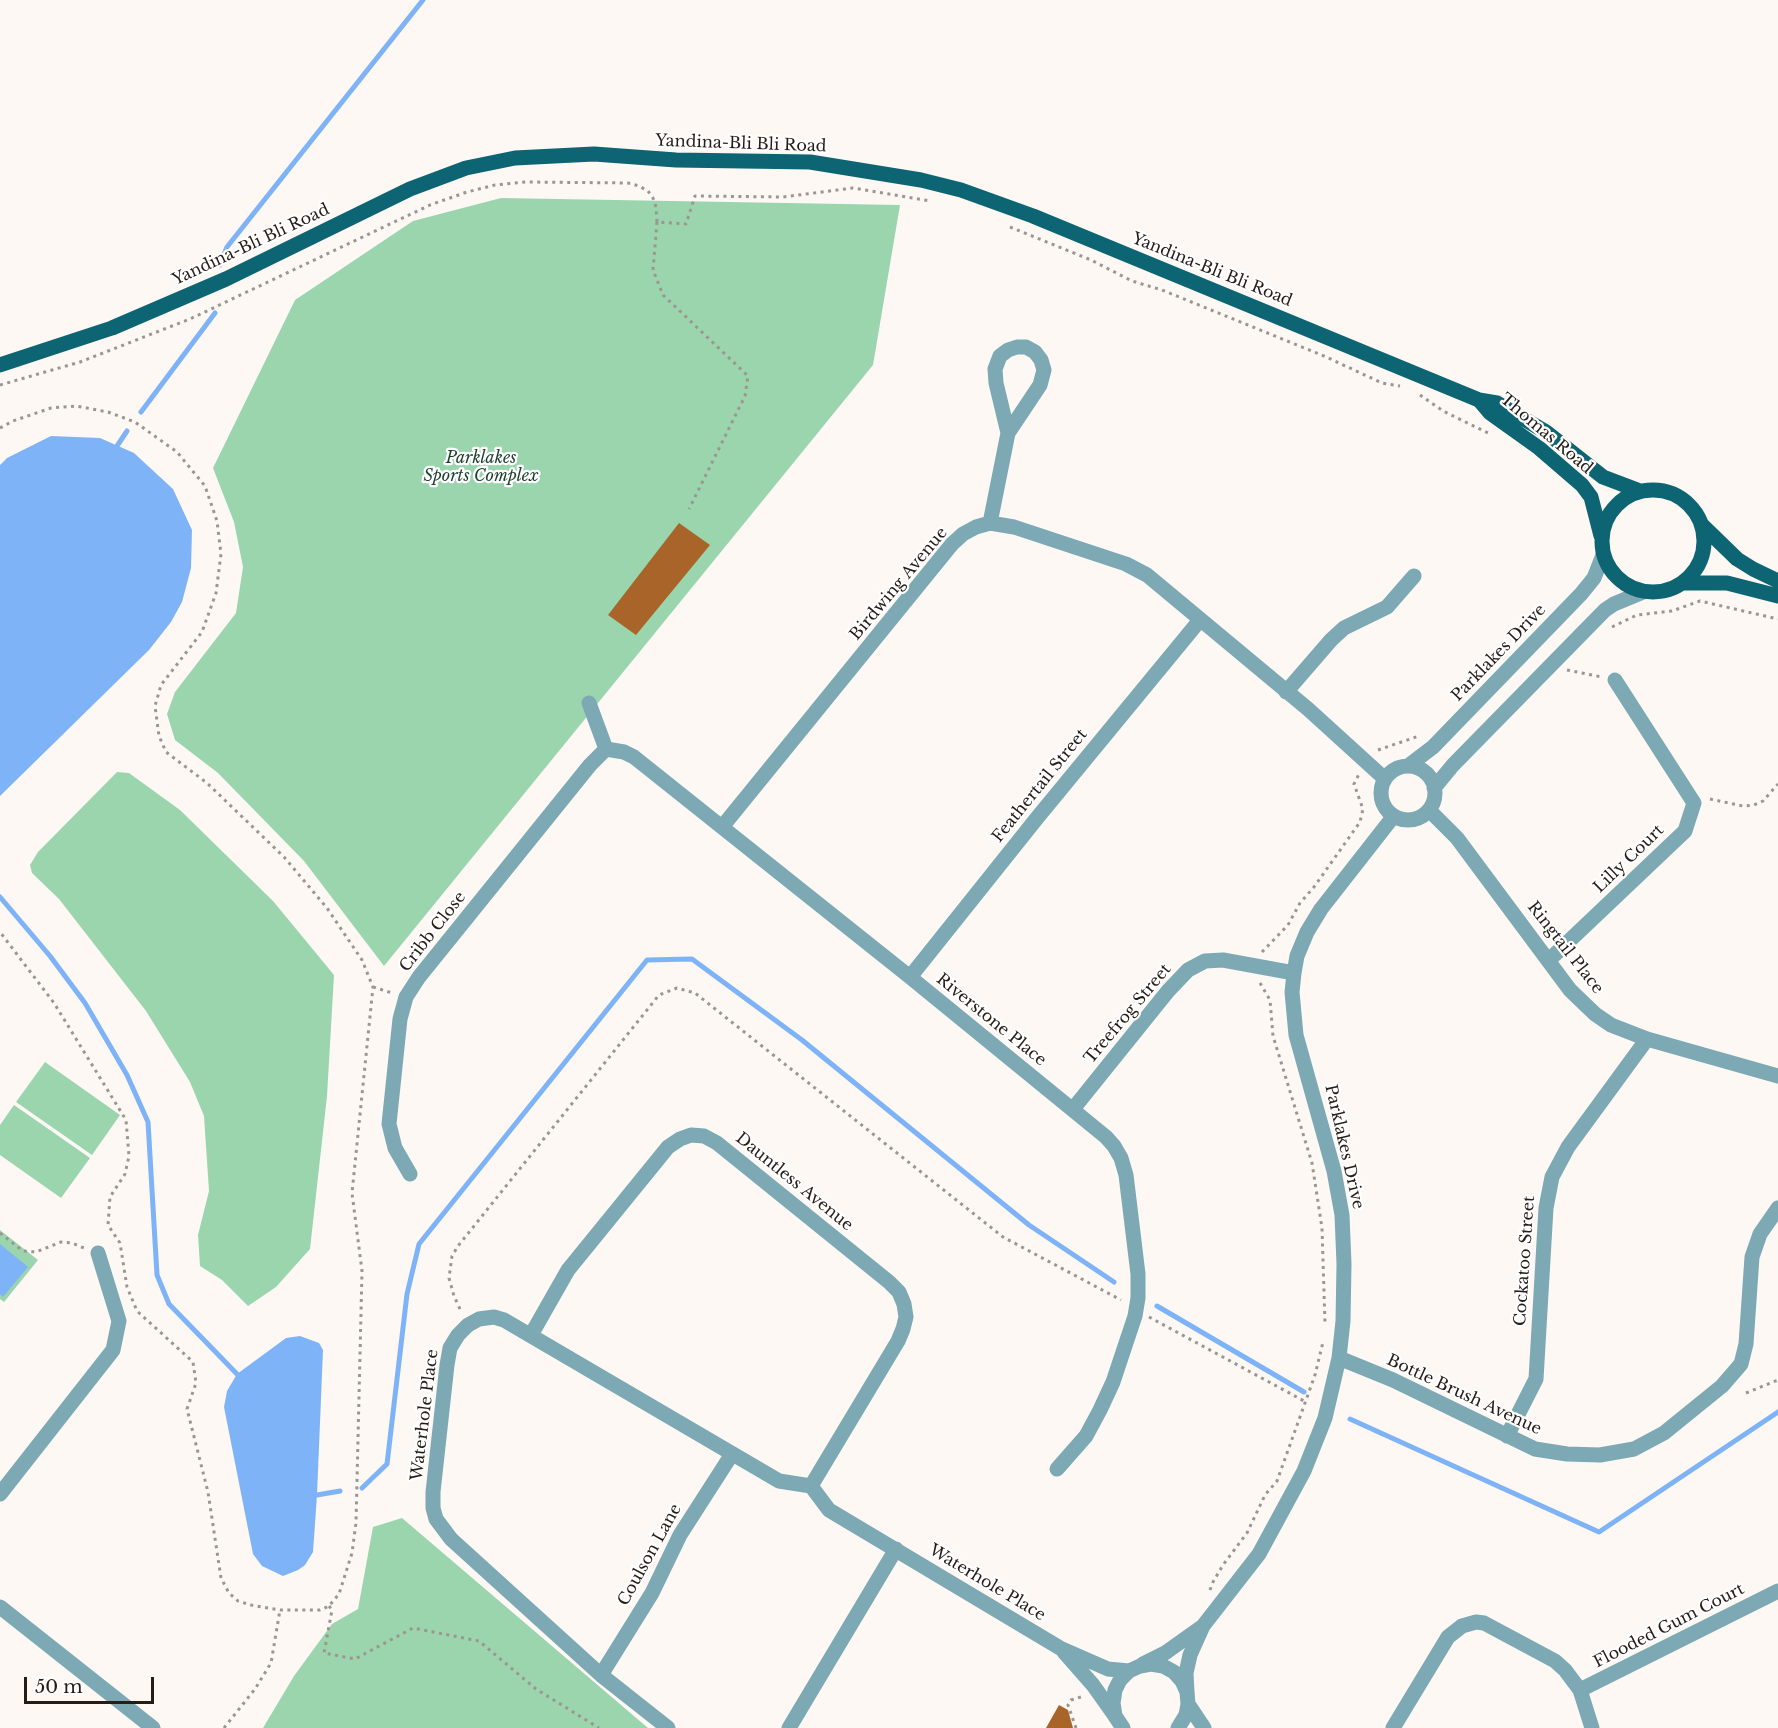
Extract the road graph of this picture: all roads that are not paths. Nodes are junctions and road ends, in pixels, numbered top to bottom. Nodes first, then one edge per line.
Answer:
1 (0, 365) edge
2 (1479, 400) junction
3 (1008, 433) junction
4 (1640, 491) junction
5 (990, 523) junction
6 (1702, 525) junction
7 (1602, 538) junction
8 (1604, 555) junction
9 (1414, 576) dead end
10 (1778, 581) edge
11 (1684, 583) junction
12 (1643, 592) junction
13 (1778, 596) edge
14 (1200, 620) junction
15 (1615, 680) road end
16 (1287, 692) junction
17 (589, 702) dead end
18 (606, 749) junction
19 (1408, 766) junction
20 (1385, 779) junction
21 (1434, 788) junction
22 (1429, 810) junction
23 (1393, 817) junction
24 (722, 827) junction
25 (1549, 960) junction
26 (1294, 973) junction
27 (910, 977) junction
28 (1647, 1039) junction
29 (1778, 1076) edge
30 (1072, 1109) junction
31 (410, 1174) dead end
32 (1778, 1208) edge
33 (98, 1253) road end
34 (531, 1335) junction
35 (1339, 1358) junction
36 (1507, 1436) junction
37 (732, 1454) junction
38 (1057, 1469) dead end
39 (811, 1486) junction
40 (0, 1494) edge
41 (896, 1549) junction
42 (1777, 1596) edge
43 (0, 1607) edge
44 (1203, 1626) junction
45 (1060, 1648) junction
46 (1134, 1669) junction
47 (601, 1675) junction
48 (1580, 1690) junction
49 (1188, 1698) junction
50 (1120, 1725) edge
51 (153, 1728) edge
52 (668, 1728) edge
53 (789, 1728) edge
54 (1178, 1728) edge
55 (1204, 1728) edge
56 (1393, 1728) edge
57 (1593, 1728) edge

1 - 2 main road, Yandina-Bli Bli Road
2 - 4 main road, Thomas Road
2 - 7 main road, Thomas Road
3 - 3 street
3 - 5 street
4 - 6 main road
4 - 7 main road
5 - 14 street
5 - 24 street, Birdwing Avenue
6 - 10 main road
6 - 11 main road
7 - 8 main road
8 - 12 main road
8 - 19 street, Parklakes Drive
9 - 16 street
11 - 12 main road
11 - 13 main road
12 - 21 street
14 - 16 street
14 - 27 street, Feathertail Street
15 - 25 street, Lilly Court
16 - 20 street
17 - 18 street
18 - 24 street, Riverstone Place
18 - 31 street, Cribb Close
19 - 20 street
19 - 21 street
20 - 23 street
21 - 22 street
22 - 23 street
22 - 25 street, Ringtail Place
23 - 26 street, Parklakes Drive
24 - 27 street, Riverstone Place
25 - 28 street, Ringtail Place
26 - 30 street, Treefrog Street
26 - 35 street, Parklakes Drive
27 - 30 street, Riverstone Place
28 - 29 street, Ringtail Place
28 - 36 street, Cockatoo Street
30 - 38 street, Riverstone Place
32 - 36 street, Bottle Brush Avenue
33 - 40 street
34 - 37 street, Waterhole Place
34 - 39 street, Dauntless Avenue
34 - 47 street, Waterhole Place
35 - 36 street, Bottle Brush Avenue
35 - 44 street, Parklakes Drive
37 - 39 street, Waterhole Place
37 - 47 street, Coulson Lane
39 - 41 street, Waterhole Place
41 - 45 street, Waterhole Place
41 - 53 street
42 - 48 street, Flooded Gum Court
43 - 51 street
44 - 46 street, Parklakes Drive
44 - 49 street, Parklakes Drive
45 - 46 street, Waterhole Place
45 - 50 street, Waterhole Place
46 - 49 street, Waterhole Place
46 - 50 street
47 - 52 street, Waterhole Place
48 - 56 street
48 - 57 street
49 - 54 street, Parklakes Drive
49 - 55 street, Waterhole Place

